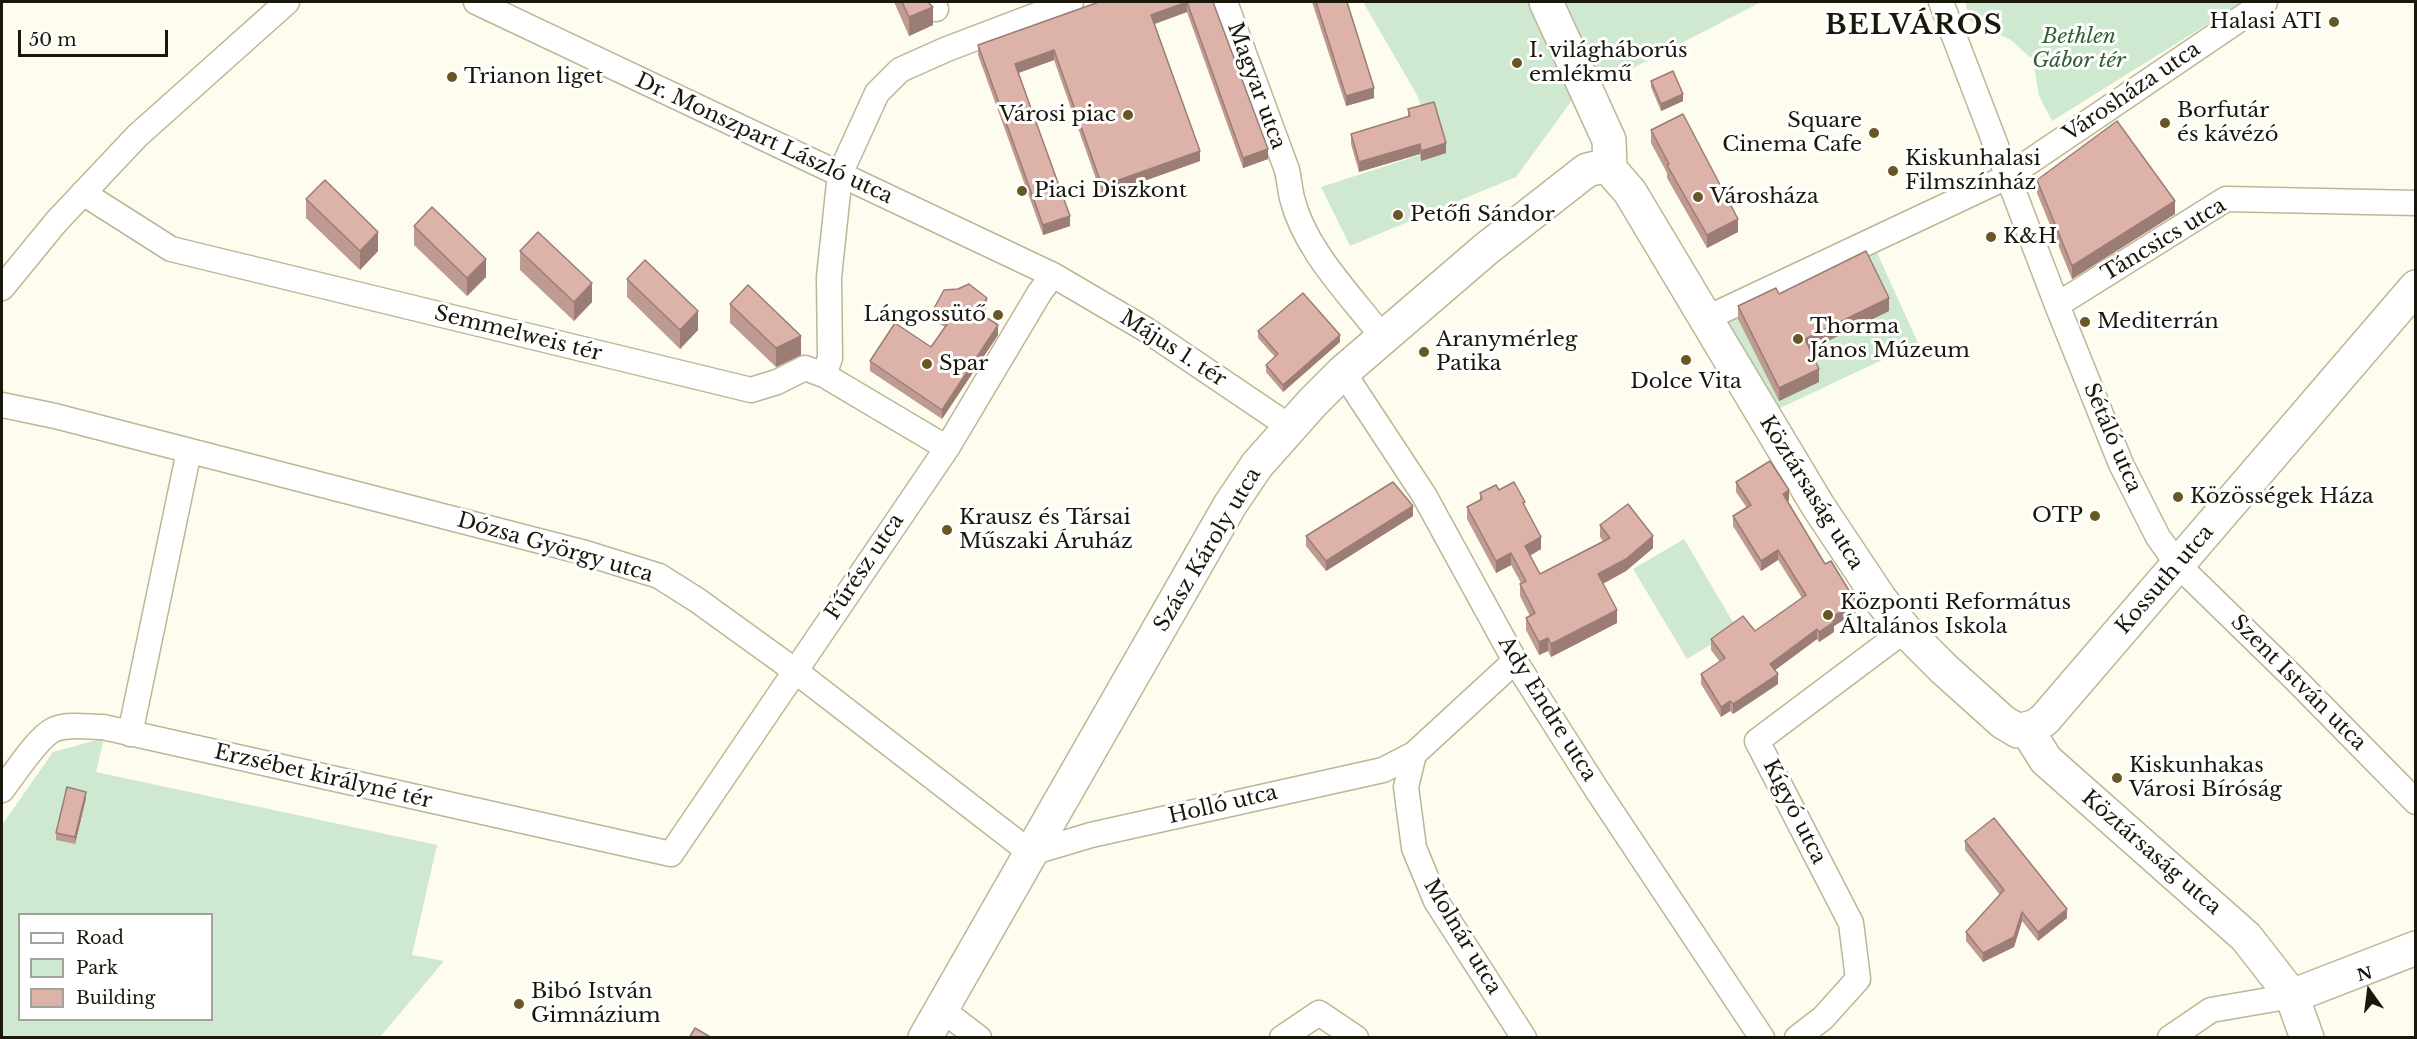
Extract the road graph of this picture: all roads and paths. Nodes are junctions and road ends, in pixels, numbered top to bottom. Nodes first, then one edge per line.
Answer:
1 (287, 2) edge
2 (476, 2) edge
3 (1071, 2) edge
4 (1225, 2) edge
5 (1546, 2) edge
6 (1941, 2) edge
7 (2265, 2) edge
8 (1610, 169) junction
9 (840, 174) junction
10 (2007, 177) junction
11 (83, 194) junction
12 (2415, 202) edge
13 (1053, 275) junction
14 (2415, 287) edge
15 (2, 288) edge
16 (2057, 305) junction
17 (1705, 319) junction
18 (1383, 338) junction
19 (1343, 372) junction
20 (824, 375) junction
21 (2, 405) edge
22 (1290, 427) junction
23 (947, 448) junction
24 (189, 451) junction
25 (2178, 565) junction
26 (1905, 630) junction
27 (1515, 661) junction
28 (794, 670) junction
29 (2027, 730) junction
30 (130, 734) junction
31 (1414, 754) junction
32 (2, 790) edge
33 (2415, 802) edge
34 (1031, 853) junction
35 (671, 854) joint
36 (2415, 948) edge
37 (2292, 996) junction
38 (941, 1009) junction
39 (925, 1038) edge
40 (979, 1038) edge
41 (1282, 1038) edge
42 (1356, 1038) edge
43 (1524, 1038) edge
44 (1762, 1038) edge
45 (1797, 1038) edge
46 (2170, 1038) edge
47 (2307, 1038) edge

1 - 11 street
2 - 9 street, Dr. Monszpart László utca
3 - 9 street
4 - 18 street, Magyar utca
5 - 8 main road
6 - 10 street
7 - 10 street, Városháza utca
8 - 17 main road, Köztársaság utca
8 - 18 main road, Szász Károly utca
9 - 13 street, Dr. Monszpart László utca
9 - 20 street
10 - 16 street
10 - 17 street, Városháza utca
11 - 15 street
11 - 20 street, Semmelweis tér
12 - 16 street, Táncsics utca
13 - 22 street, Május 1. tér
13 - 23 street, Fűrész utca
14 - 25 main road, Kossuth utca
16 - 25 street, Sétáló utca
17 - 26 main road, Köztársaság utca
18 - 19 main road, Szász Károly utca
19 - 22 main road, Szász Károly utca
19 - 27 street, Ady Endre utca
20 - 23 street, Semmelweis tér
21 - 24 street, Dózsa György utca
22 - 34 main road, Szász Károly utca
23 - 28 street, Fűrész utca
24 - 28 street, Dózsa György utca
24 - 30 street
25 - 29 main road, Kossuth utca
25 - 33 street, Szent István utca
26 - 29 main road, Köztársaság utca
26 - 45 street, Kígyó utca
27 - 31 street
27 - 44 street, Ady Endre utca
28 - 34 street, Dózsa György utca
28 - 35 street, Fűrész utca
29 - 37 main road, Köztársaság utca
30 - 32 street, Erzsébet királyné tér
30 - 35 street, Erzsébet királyné tér
31 - 34 street, Holló utca
31 - 43 street, Molnár utca
34 - 38 main road, Szász Károly utca
36 - 37 main road
37 - 46 street
37 - 47 main road, Köztársaság utca
38 - 39 main road, Szász Károly utca
38 - 40 street
41 - 42 street

